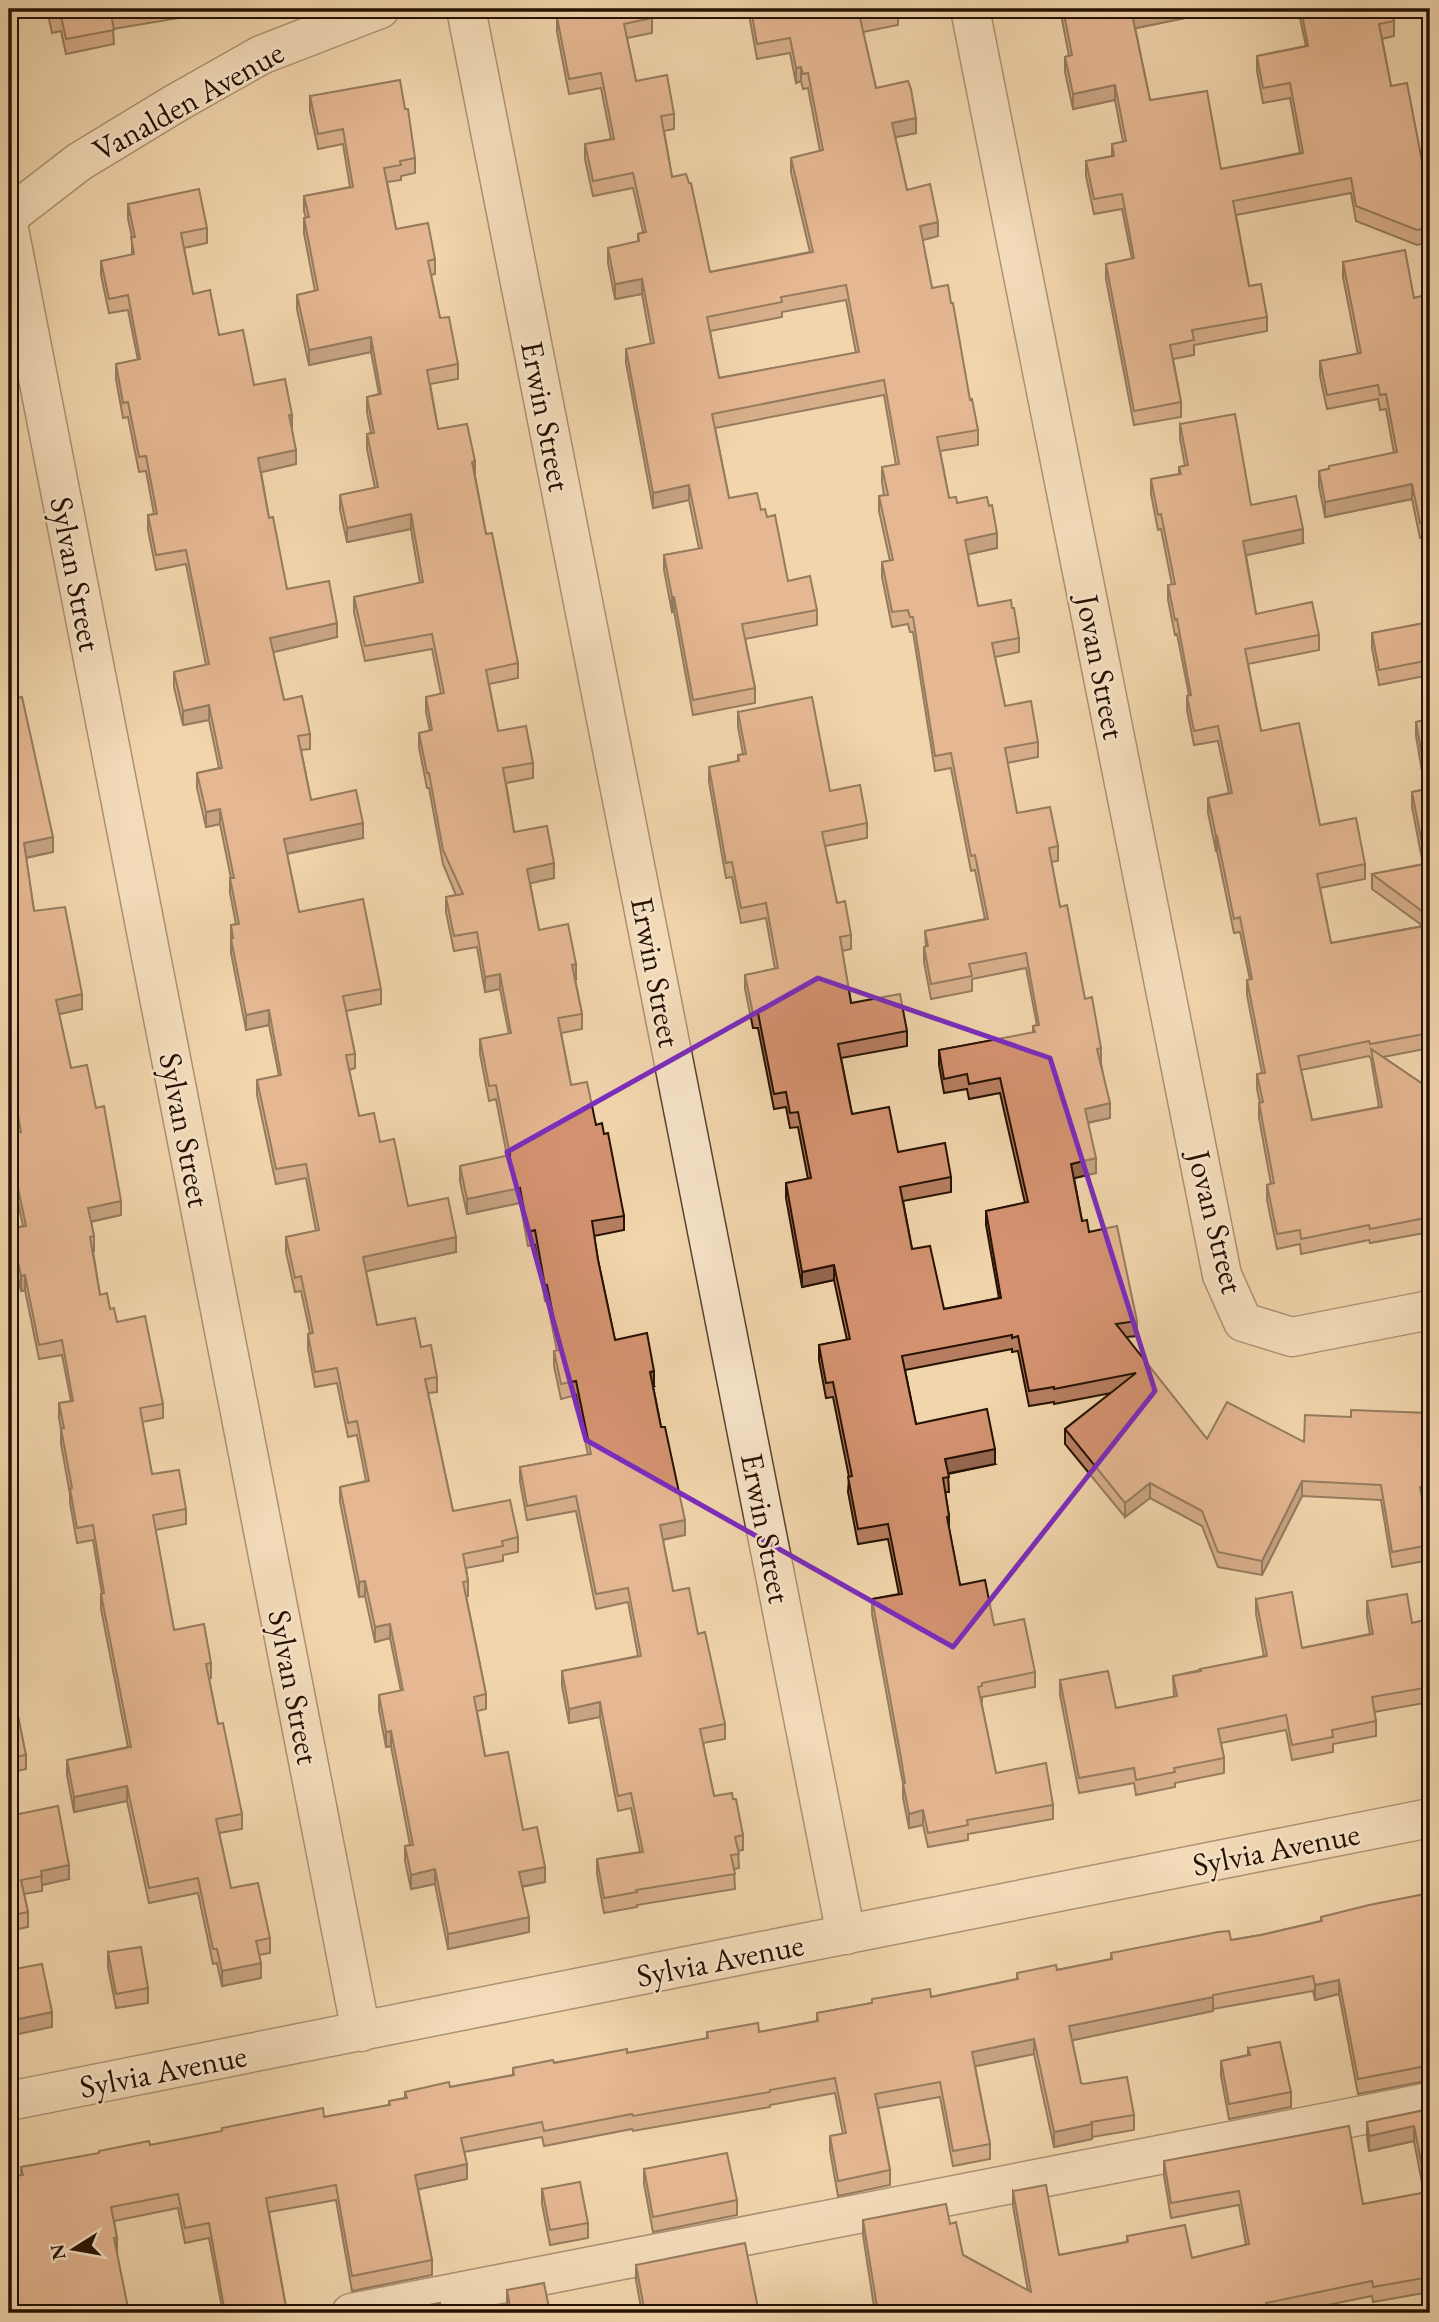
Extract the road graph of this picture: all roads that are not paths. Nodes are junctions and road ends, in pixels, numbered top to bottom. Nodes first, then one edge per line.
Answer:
1 (380, 9) edge
2 (466, 9) edge
3 (970, 9) edge
4 (9, 216) edge
5 (9, 229) edge
6 (1430, 1310) edge
7 (1430, 1818) edge
8 (846, 1935) junction
9 (361, 2032) junction
10 (9, 2101) edge
11 (1430, 2102) edge
12 (351, 2313) edge

1 - 4 street, Vanalden Avenue
2 - 8 street, Erwin Street
3 - 6 street, Jovan Street
5 - 9 street, Sylvan Street
7 - 8 street, Sylvia Avenue
8 - 9 street, Sylvia Avenue
9 - 10 street, Sylvia Avenue
11 - 12 street

